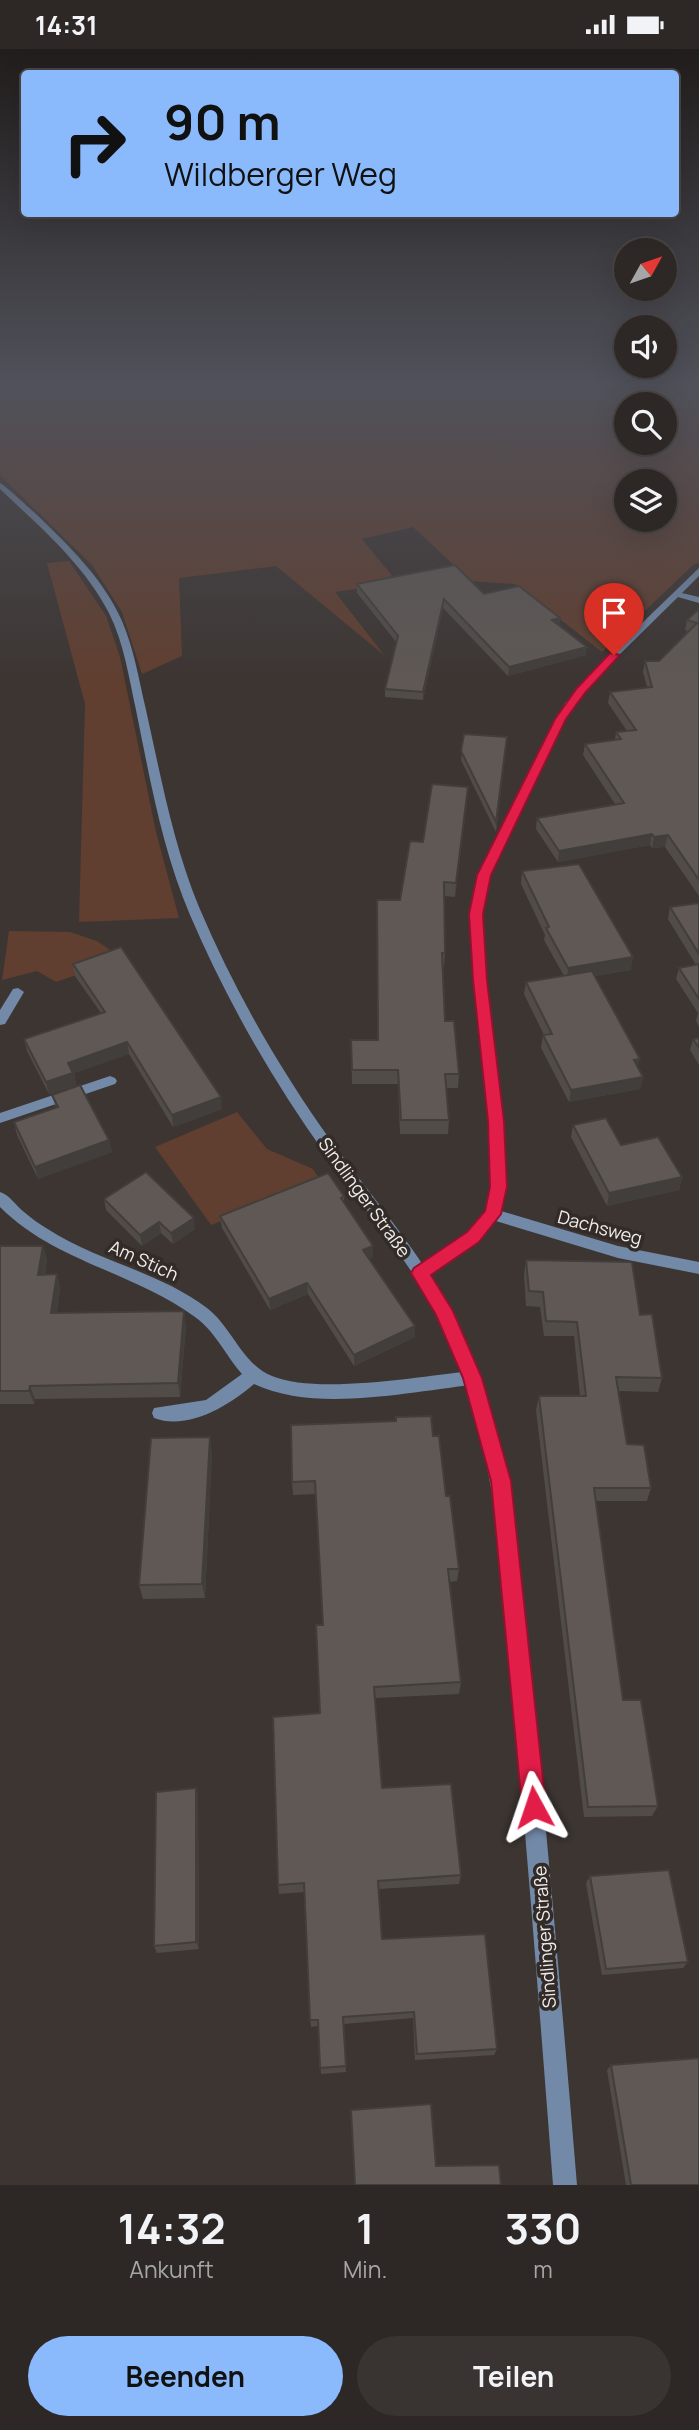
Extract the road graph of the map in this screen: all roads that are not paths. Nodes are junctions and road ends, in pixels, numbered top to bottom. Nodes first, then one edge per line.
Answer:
1 (0, 485) edge
2 (699, 571) edge
3 (676, 594) junction
4 (699, 600) edge
5 (18, 992) dead end
6 (0, 1021) edge
7 (110, 1081) dead end
8 (0, 1118) edge
9 (1, 1200) edge
10 (493, 1214) junction
11 (699, 1268) edge
12 (420, 1273) junction
13 (253, 1375) junction
14 (472, 1378) junction
15 (160, 1413) dead end
16 (565, 2185) edge

1 - 12 street, Sindlinger Straße
2 - 3 street
3 - 4 street
3 - 10 street
5 - 6 street
7 - 8 street
9 - 13 street, Am Stich
10 - 11 street, Dachsweg
10 - 12 street
12 - 14 street, Sindlinger Straße
13 - 14 street, Am Stich
13 - 15 street
14 - 16 street, Sindlinger Straße

